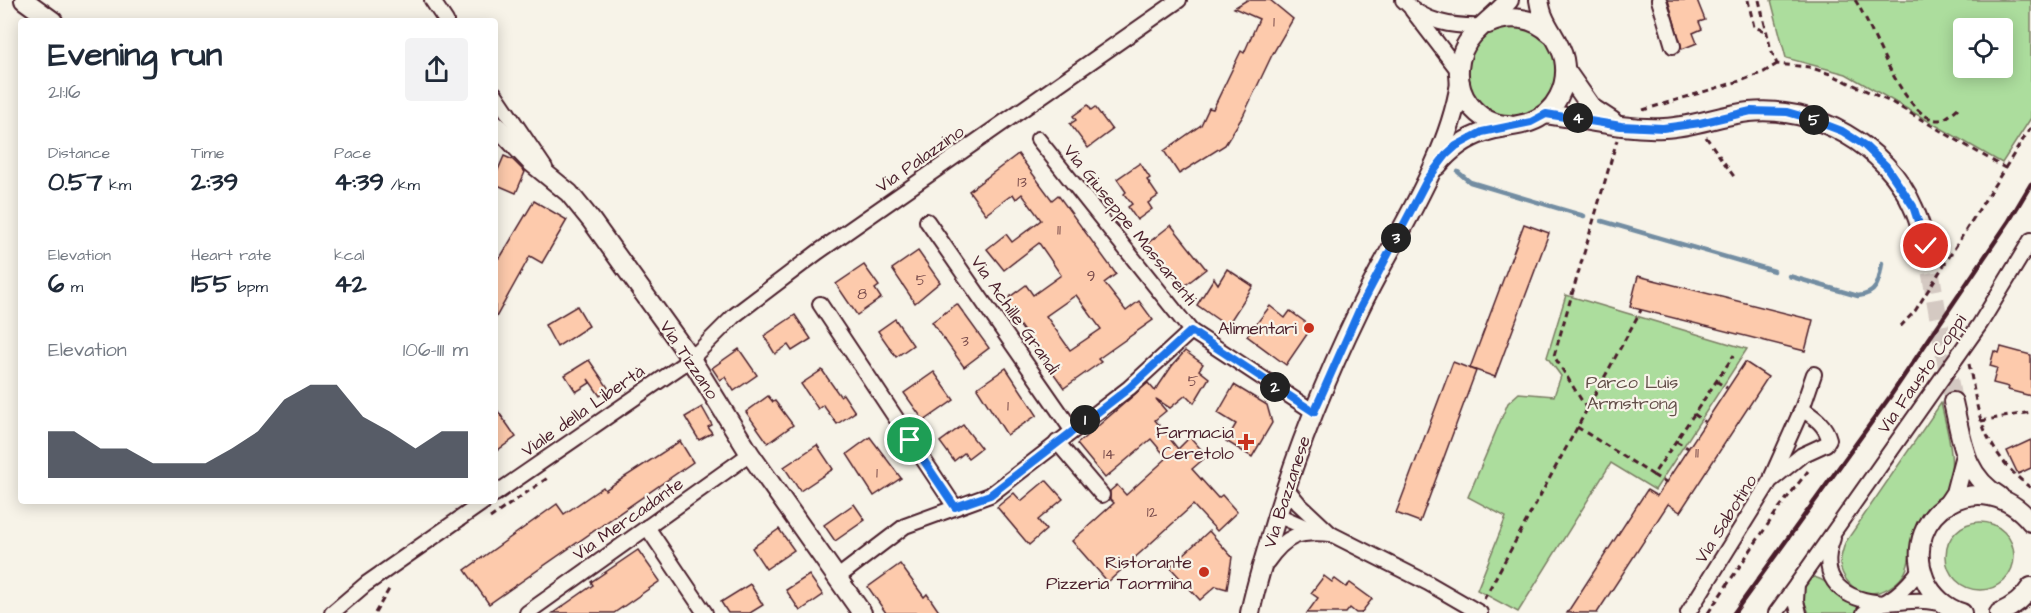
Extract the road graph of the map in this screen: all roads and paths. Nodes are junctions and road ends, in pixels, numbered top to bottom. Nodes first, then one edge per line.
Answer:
1 (24, 0) edge
2 (432, 0) edge
3 (1179, 0) edge
4 (1509, 0) edge
5 (1539, 0) edge
6 (1659, 0) edge
7 (1748, 0) edge
8 (1759, 0) edge
9 (1855, 0) edge
10 (1407, 4) edge
11 (50, 18) edge
12 (444, 18) edge
13 (1484, 26) junction
14 (1765, 31) junction
15 (1556, 41) junction
16 (1673, 46) dead end
17 (1777, 63) junction
18 (1566, 71) junction
19 (1459, 77) junction
20 (498, 98) edge
21 (1958, 108) dead end
22 (1546, 114) junction
23 (1696, 124) junction
24 (1516, 126) junction
25 (1621, 126) junction
26 (498, 127) edge
27 (2031, 127) edge
28 (1038, 139) dead end
29 (2005, 168) junction
30 (1735, 178) dead end
31 (553, 180) junction
32 (1427, 180) junction
33 (927, 221) dead end
34 (2031, 240) edge
35 (1926, 246) tunnel mouth
36 (820, 304) dead end
37 (1641, 310) dead end
38 (1900, 327) dead end
39 (1191, 331) junction
40 (1965, 345) junction
41 (1734, 355) dead end
42 (691, 358) junction
43 (1814, 374) dead end
44 (1716, 381) junction
45 (1727, 388) dead end
46 (1953, 402) tunnel mouth
47 (1587, 409) junction
48 (1802, 409) junction
49 (1314, 412) junction
50 (2031, 412) edge
51 (1694, 414) junction
52 (1981, 421) junction
53 (1705, 422) dead end
54 (1577, 427) junction
55 (1072, 430) junction
56 (1676, 441) junction
57 (1057, 442) junction
58 (1688, 448) dead end
59 (750, 454) junction
60 (1965, 455) junction
61 (1810, 468) dead end
62 (555, 472) dead end
63 (1653, 475) junction
64 (1770, 481) junction
65 (1666, 483) dead end
66 (1286, 488) junction
67 (2031, 488) edge
68 (498, 492) edge
69 (1101, 495) dead end
70 (2006, 500) junction
71 (481, 504) edge
72 (1947, 505) junction
73 (955, 507) junction
74 (1277, 515) junction
75 (488, 519) dead end
76 (2031, 522) edge
77 (1838, 524) junction
78 (647, 527) junction
79 (1325, 533) junction
80 (1262, 568) junction
81 (1921, 568) junction
82 (838, 577) junction
83 (395, 583) dead end
84 (1797, 584) junction
85 (2031, 587) edge
86 (2031, 602) edge
87 (1887, 603) junction
88 (1942, 603) junction
89 (2005, 611) edge
90 (1479, 612) edge
91 (332, 613) edge
92 (375, 613) edge
93 (527, 613) edge
94 (705, 613) edge
95 (862, 613) edge
96 (1250, 613) edge
97 (1688, 613) edge
98 (1708, 613) edge
99 (1776, 613) edge
100 (1799, 613) edge
101 (1863, 613) edge
102 (1962, 613) edge

1 - 11 street
2 - 12 street
3 - 42 street, Via Palazzino
4 - 13 street, Via Bazzanese
5 - 15 street
6 - 16 street
7 - 14 path
8 - 14 path
9 - 21 path
10 - 13 street
10 - 19 street
13 - 15 street
13 - 19 street, Via Bazzanese
14 - 17 path
15 - 18 street
17 - 25 path
17 - 29 path
18 - 22 street
18 - 25 street
19 - 24 street
19 - 32 street, Via Bazzanese
20 - 31 street
22 - 24 street, Via Bazzanese
22 - 25 street
23 - 25 street
23 - 30 path
23 - 35 street
24 - 32 street, Via Bazzanese
25 - 47 path
26 - 31 street, Via Tizzano
27 - 29 path
28 - 39 street, Via Giuseppe Massarenti
29 - 38 path
31 - 42 street, Via Tizzano
32 - 49 street, Via Bazzanese
33 - 55 street, Via Achille Grandi
34 - 40 street, Via Fausto Coppi
36 - 73 street
37 - 47 path
39 - 49 street, Via Giuseppe Massarenti
39 - 55 street
40 - 52 path
40 - 77 street, Via Fausto Coppi
41 - 44 path
42 - 59 street, Via Tizzano
42 - 68 street, Viale della Libertà
43 - 48 street
44 - 45 path
44 - 51 path
46 - 60 street
47 - 54 path
48 - 64 street
48 - 64 street, Via Sabotino
49 - 66 street, Via Bazzanese
50 - 52 path
51 - 53 path
51 - 56 path
52 - 67 path
54 - 63 path
54 - 90 path
55 - 57 street
56 - 58 path
56 - 63 path
57 - 69 street
57 - 73 street
59 - 78 street, Via Mercadante
59 - 82 street, Via Tizzano
60 - 70 street
60 - 72 street
61 - 98 path
62 - 75 path
63 - 65 path
64 - 97 street, Via Sabotino
66 - 74 street, Via Bazzanese
66 - 79 street
70 - 72 street
70 - 76 street
71 - 91 street
72 - 81 street
73 - 82 street
74 - 79 street
74 - 80 street, Via Bazzanese
77 - 84 street, Via Fausto Coppi
77 - 87 street, Via Fausto Coppi
78 - 93 street, Via Mercadante
78 - 94 street
79 - 80 street
79 - 90 street
80 - 96 street, Via Bazzanese
81 - 87 street, Via Fausto Coppi
81 - 88 street
82 - 95 street, Via Tizzano
83 - 92 path
84 - 99 street, Via Fausto Coppi
84 - 100 street
85 - 89 street
86 - 89 street
87 - 88 street, Via Fausto Coppi
87 - 101 street, Via Fausto Coppi
88 - 102 street

